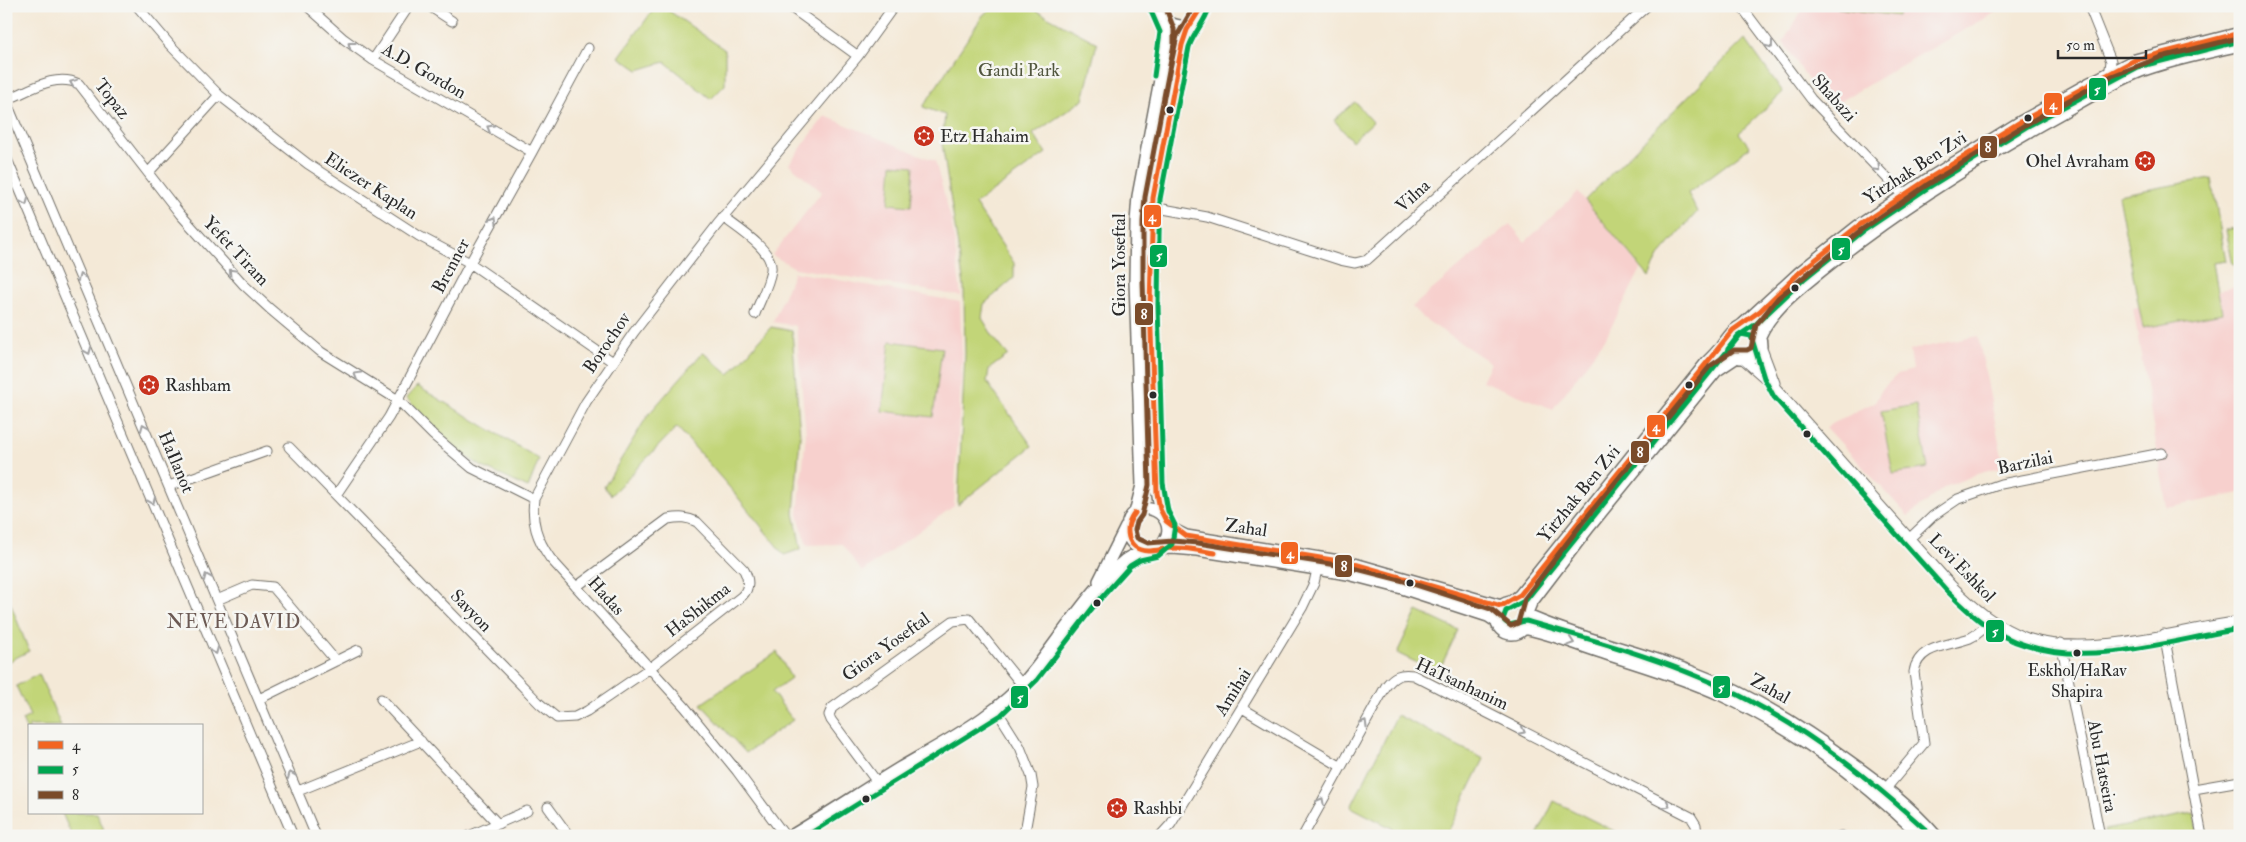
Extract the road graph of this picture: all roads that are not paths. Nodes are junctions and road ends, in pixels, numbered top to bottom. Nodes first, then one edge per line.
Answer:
1 (137, 6) edge
2 (307, 6) edge
3 (409, 6) edge
4 (429, 6) edge
5 (789, 6) edge
6 (894, 6) edge
7 (1157, 6) edge
8 (1202, 6) edge
9 (1647, 6) edge
10 (1741, 6) edge
11 (2089, 6) edge
12 (1164, 20) junction
13 (452, 21) dead end
14 (1192, 23) junction
15 (2240, 33) edge
16 (2240, 46) edge
17 (588, 48) dead end
18 (858, 56) junction
19 (373, 60) junction
20 (2110, 72) junction
21 (2108, 87) junction
22 (220, 95) junction
23 (6, 101) edge
24 (532, 152) junction
25 (6, 157) edge
26 (148, 173) junction
27 (1902, 196) junction
28 (1912, 204) junction
29 (1152, 207) junction
30 (724, 217) junction
31 (470, 262) junction
32 (755, 314) dead end
33 (1741, 326) junction
34 (1728, 336) junction
35 (1760, 341) junction
36 (1740, 358) junction
37 (613, 362) junction
38 (1780, 392) junction
39 (398, 400) junction
40 (289, 447) dead end
41 (267, 451) dead end
42 (2162, 453) dead end
43 (169, 486) junction
44 (336, 495) junction
45 (534, 499) junction
46 (1136, 513) junction
47 (1163, 516) junction
48 (1128, 522) junction
49 (1910, 538) junction
50 (1151, 550) junction
51 (1319, 563) junction
52 (576, 587) junction
53 (217, 600) junction
54 (1088, 601) junction
55 (1506, 604) junction
56 (1528, 614) junction
57 (1991, 620) junction
58 (2240, 621) edge
59 (1497, 622) junction
60 (1524, 628) junction
61 (2164, 634) junction
62 (2061, 643) junction
63 (358, 650) dead end
64 (336, 661) junction
65 (650, 668) junction
66 (1022, 685) junction
67 (259, 699) junction
68 (381, 699) dead end
69 (1242, 708) junction
70 (996, 709) junction
71 (421, 741) junction
72 (1340, 766) junction
73 (2240, 781) edge
74 (877, 782) junction
75 (2194, 789) junction
76 (298, 791) junction
77 (1883, 793) junction
78 (548, 807) dead end
79 (527, 811) dead end
80 (498, 824) junction
81 (293, 836) edge
82 (316, 836) edge
83 (469, 836) edge
84 (569, 836) edge
85 (785, 836) edge
86 (791, 836) edge
87 (1020, 836) edge
88 (1160, 836) edge
89 (1303, 836) edge
90 (1697, 836) edge
91 (1921, 836) edge
92 (1936, 836) edge
93 (2100, 836) edge
94 (2202, 836) edge

1 - 22 street, Eliezer Kaplan
19 -> 2 street, A.D. Gordon
3 - 19 street
4 - 13 street
5 - 18 street
6 - 18 street, Borochov
7 - 12 street
8 - 14 street, Giora Yoseftal
9 - 29 street, Vilna
10 -> 27 street, Shabazi
11 - 20 street
12 - 14 street
12 - 46 street, Giora Yoseftal
14 - 29 street, Giora Yoseftal
15 - 20 street, Yitzhak Ben Zvi
16 - 21 street, Yitzhak Ben Zvi
17 - 24 street, Brenner
18 - 30 street, Borochov
24 -> 19 street, A.D. Gordon
20 - 21 street
20 - 27 street, Yitzhak Ben Zvi
21 - 28 street, Yitzhak Ben Zvi
22 - 26 street
22 - 31 street, Eliezer Kaplan
26 -> 23 street, Topaz
43 -> 23 street, HaIlanot
31 -> 24 street, Brenner
25 -> 81 street
39 -> 26 street, Yefet Tiram
27 - 28 street, Shabazi
27 - 33 street, Yitzhak Ben Zvi
28 - 35 street, Yitzhak Ben Zvi
29 - 47 street, Giora Yoseftal
30 - 32 street
30 - 37 street, Borochov
31 - 37 street, Eliezer Kaplan
31 - 39 street, Brenner
33 - 34 street
33 - 35 street
34 - 36 street
34 - 55 street, Yitzhak Ben Zvi
35 - 36 street
35 - 38 street, Levi Eshkol
36 - 38 street, Levi Eshkol
36 - 56 street, Yitzhak Ben Zvi
37 - 45 street, Borochov
38 - 49 street, Levi Eshkol
39 - 44 street, Brenner
39 - 45 street
40 - 44 street, Savyon
41 - 43 street
42 - 49 street, Barzilai
53 -> 43 street, HaIlanot
44 - 65 street, Savyon
45 - 52 street, Hadas
46 - 47 street
46 - 48 street
47 - 50 street
47 - 51 street, Zahal
48 - 50 street
48 - 54 street
49 - 57 street, Levi Eshkol
50 - 51 street, Zahal
50 - 54 street
51 - 55 street, Zahal
51 - 59 street, Zahal
51 - 69 street, Amihai
52 - 65 street, Hadas
52 - 65 street, HaShikma
53 - 64 street
53 - 67 street, HaIlanot
54 - 66 street
55 - 56 street
55 - 59 street
56 - 60 street
56 - 77 street, Zahal
57 - 62 street, Levi Eshkol
57 - 77 street
58 - 61 street, Levi Eshkol
59 - 60 street
60 -> 77 street, Zahal
61 - 62 street, Levi Eshkol
61 - 75 street
62 - 93 street, Abu Hatseira
63 - 64 street
64 - 67 street
65 - 85 street, Hadas
66 - 70 street
66 - 74 street, Giora Yoseftal
76 -> 67 street, HaIlanot
68 - 71 street
69 - 72 street
69 - 88 street, Amihai
70 - 74 street
70 - 87 street
71 - 76 street
71 - 80 street
89 -> 72 street, HaTsanhanim
72 -> 90 street, HaTsanhanim
73 - 75 street
74 - 86 street
75 - 94 street
76 - 82 street, HaIlanot
77 - 91 street, Zahal
77 - 92 street, Zahal
78 - 84 street
79 - 80 street
80 - 83 street

